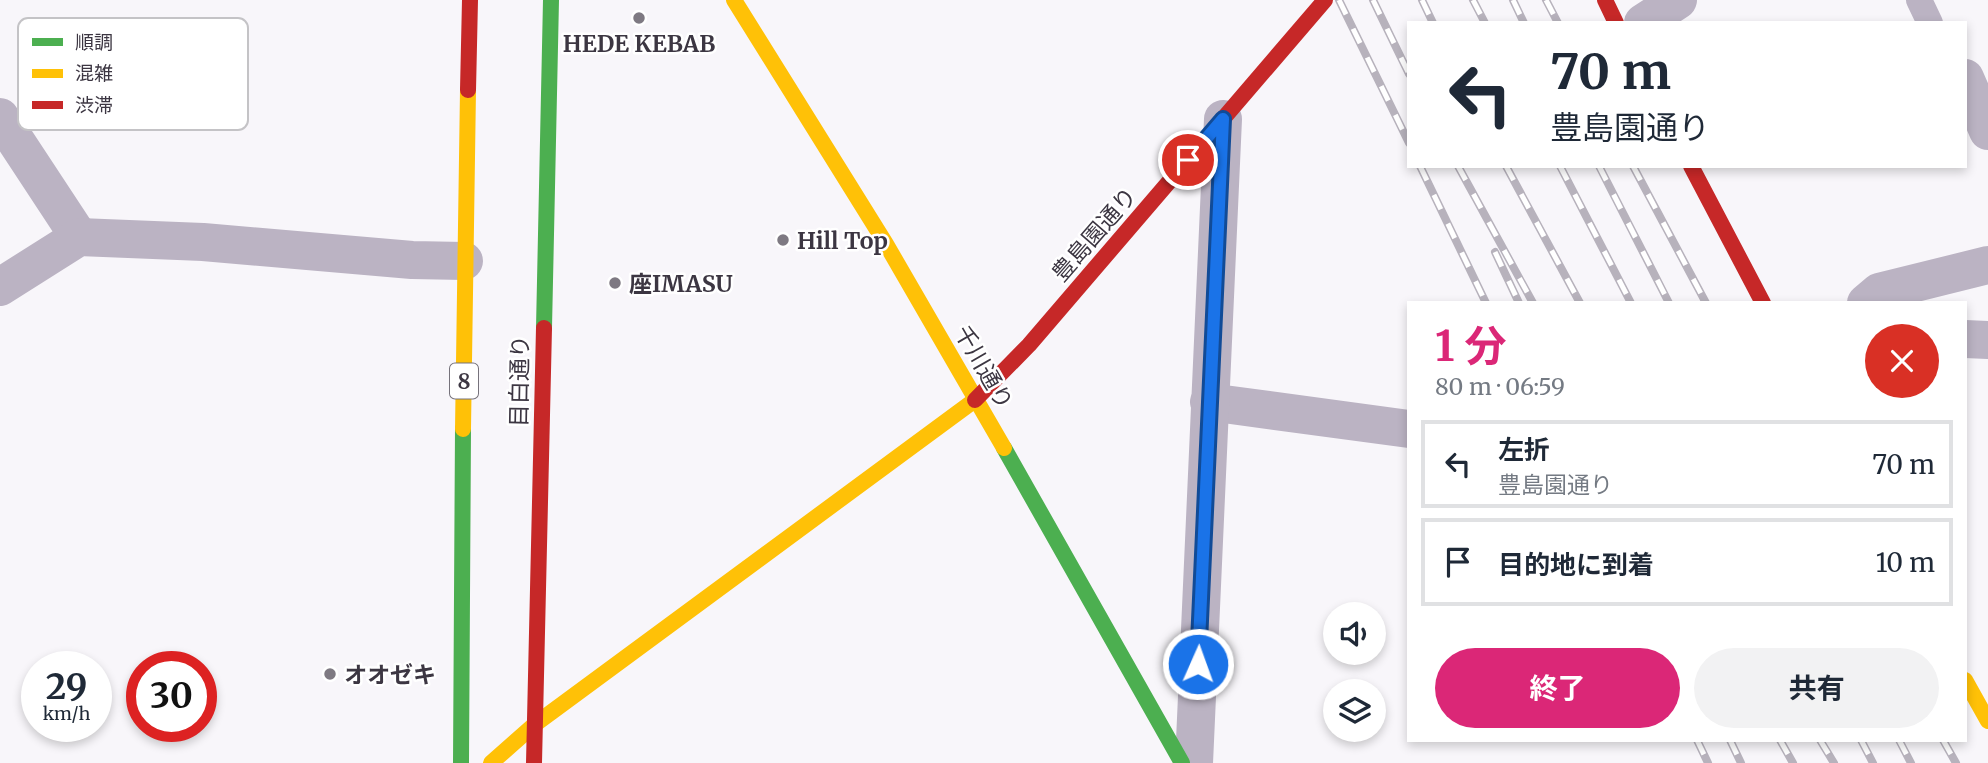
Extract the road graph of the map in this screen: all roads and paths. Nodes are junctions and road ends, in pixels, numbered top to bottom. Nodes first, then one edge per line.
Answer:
1 (470, 0) edge
2 (551, 0) edge
3 (734, 0) edge
4 (1325, 0) edge
5 (1605, 0) edge
6 (1678, 0) edge
7 (1919, 0) edge
8 (1615, 21) edge
9 (1646, 21) edge
10 (1929, 21) edge
11 (1967, 83) edge
12 (0, 117) edge
13 (1223, 119) junction
14 (1988, 131) edge
15 (1692, 168) edge
16 (79, 237) junction
17 (464, 261) junction
18 (1988, 265) edge
19 (0, 288) edge
20 (1762, 301) edge
21 (1868, 301) edge
22 (1967, 339) edge
23 (1988, 340) edge
24 (977, 399) junction
25 (1209, 402) junction
26 (1407, 429) edge
27 (1967, 684) edge
28 (1988, 721) edge
29 (534, 725) junction
30 (461, 763) edge
31 (491, 763) edge
32 (534, 763) edge
33 (1182, 763) edge
34 (1194, 763) edge

1 - 17 main road, 8
2 - 29 main road, 目白通り
3 - 24 main road, 千川通り
4 - 13 main road, 豊島園通り
5 - 8 main road
6 - 9 street
7 - 10 lane
11 - 14 street
12 - 16 street
13 - 24 main road, 豊島園通り
13 - 25 street
15 - 20 main road
16 - 17 street
16 - 19 street
17 - 30 main road, 8
18 - 21 street
22 - 23 street
24 - 29 main road, 豊島園通り
24 - 33 main road, 千川通り
25 - 26 street
25 - 34 street
27 - 28 main road
29 - 31 main road, 豊島園通り
29 - 32 main road, 目白通り

